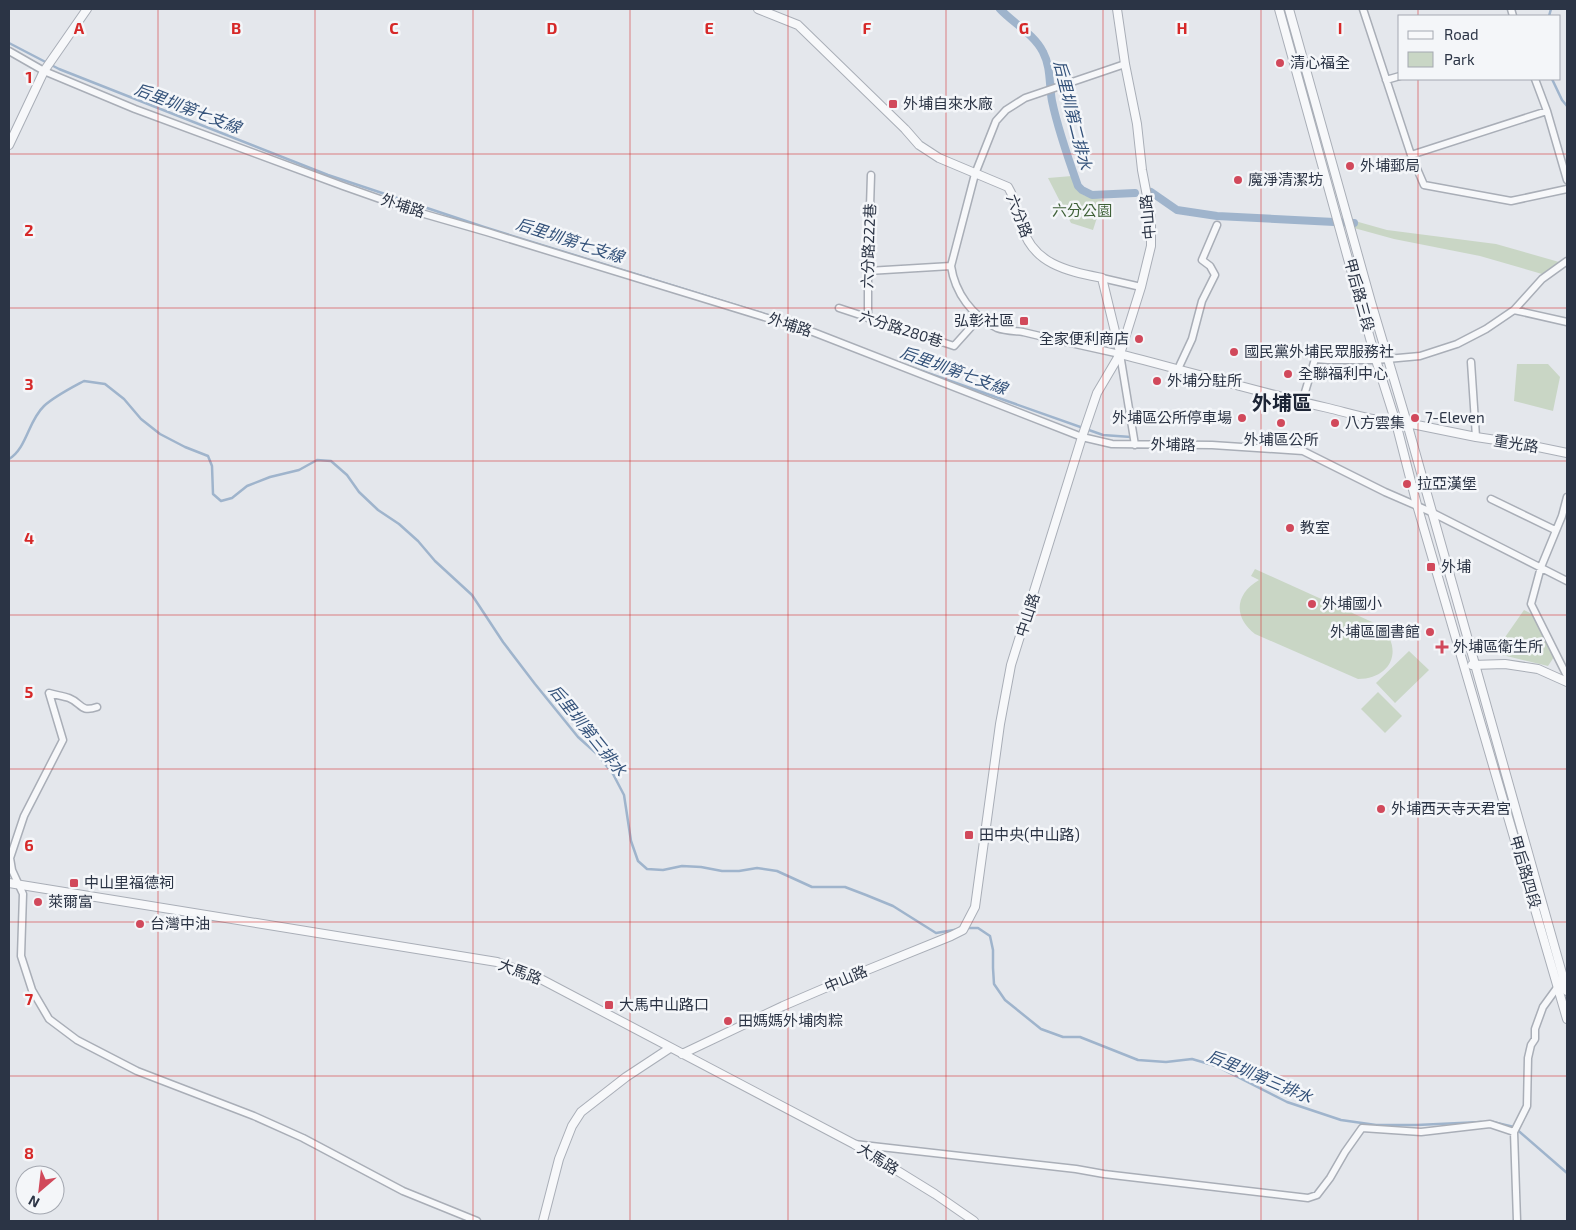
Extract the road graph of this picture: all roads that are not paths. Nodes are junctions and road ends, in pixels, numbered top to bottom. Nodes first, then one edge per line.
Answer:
1 (87, 9) edge
2 (758, 9) edge
3 (1117, 9) edge
4 (1279, 9) edge
5 (1289, 9) edge
6 (1363, 9) edge
7 (9, 51) edge
8 (1125, 64) junction
9 (44, 71) junction
10 (1398, 77) edge
11 (1386, 80) junction
12 (1535, 80) edge
13 (1546, 111) junction
14 (9, 145) edge
15 (1411, 155) junction
16 (976, 174) junction
17 (871, 175) dead end
18 (1567, 180) edge
19 (1567, 189) edge
20 (1217, 224) dead end
21 (1567, 261) edge
22 (951, 266) junction
23 (868, 271) junction
24 (1102, 278) junction
25 (1141, 287) junction
26 (839, 308) dead end
27 (1514, 310) junction
28 (980, 317) junction
29 (868, 318) junction
30 (1567, 322) edge
31 (1120, 354) junction
32 (1387, 358) junction
33 (1376, 360) junction
34 (1471, 362) dead end
35 (1178, 369) junction
36 (1302, 402) junction
37 (1396, 423) junction
38 (1407, 423) junction
39 (1082, 437) junction
40 (1476, 437) junction
41 (1135, 444) junction
42 (1567, 453) edge
43 (1567, 498) edge
44 (1491, 499) dead end
45 (1417, 505) junction
46 (1431, 512) junction
47 (1555, 530) junction
48 (1541, 567) junction
49 (1567, 581) edge
50 (1474, 664) junction
51 (1465, 667) junction
52 (1567, 676) edge
53 (1567, 682) edge
54 (97, 707) dead end
55 (9, 883) edge
56 (19, 885) junction
57 (1564, 986) edge
58 (1567, 1018) edge
59 (670, 1048) junction
60 (682, 1054) junction
61 (1514, 1132) junction
62 (854, 1144) junction
63 (477, 1221) edge
64 (543, 1221) edge
65 (974, 1221) edge
66 (1517, 1221) edge

1 - 9 street
2 - 16 street, 六分路
3 - 8 street, 中山路
4 - 33 street, 甲后路三段
5 - 32 street, 甲后路三段
6 - 11 street
7 - 9 street, 外埔路
8 - 16 street
8 - 25 street, 中山路
9 - 14 street
9 - 39 street, 外埔路
10 - 11 street
11 - 15 street
12 - 13 street
13 - 15 street
13 - 18 street
15 - 19 street
16 - 22 street
16 - 24 street, 六分路
17 - 23 street, 六分路222巷
20 - 35 street
21 - 27 street
22 - 23 street
22 - 28 street
23 - 29 street, 六分路222巷
24 - 25 street
24 - 31 street
25 - 31 street, 中山路
26 - 29 street, 六分路280巷
27 - 30 street
27 - 32 street
28 - 29 street, 六分路280巷
28 - 31 street
31 - 35 street
31 - 39 street, 中山路
31 - 41 street
32 - 33 street
32 - 38 street, 甲后路三段
33 - 36 street
33 - 37 street, 甲后路三段
34 - 40 street
35 - 36 street
36 - 37 street
37 - 38 street
37 - 45 street, 甲后路三段
38 - 40 street, 重光路
38 - 46 street, 甲后路三段
39 - 41 street, 外埔路
39 - 60 street, 中山路
40 - 42 street, 重光路
41 - 45 street, 外埔路
43 - 47 street
44 - 47 street
45 - 46 street, 外埔路
45 - 51 street, 甲后路三段
46 - 48 street, 外埔路
46 - 50 street, 甲后路三段
47 - 48 street
48 - 49 street, 外埔路
48 - 52 street
50 - 51 street
50 - 53 street
50 - 57 street, 甲后路四段
51 - 57 street, 甲后路四段
54 - 56 street
55 - 56 street, 大馬路
56 - 59 street, 大馬路
56 - 63 street
57 - 58 street, 甲后路四段
57 - 61 street
59 - 60 street, 大馬路
59 - 64 street
60 - 62 street, 大馬路
61 - 62 street
61 - 66 street
62 - 65 street, 大馬路

